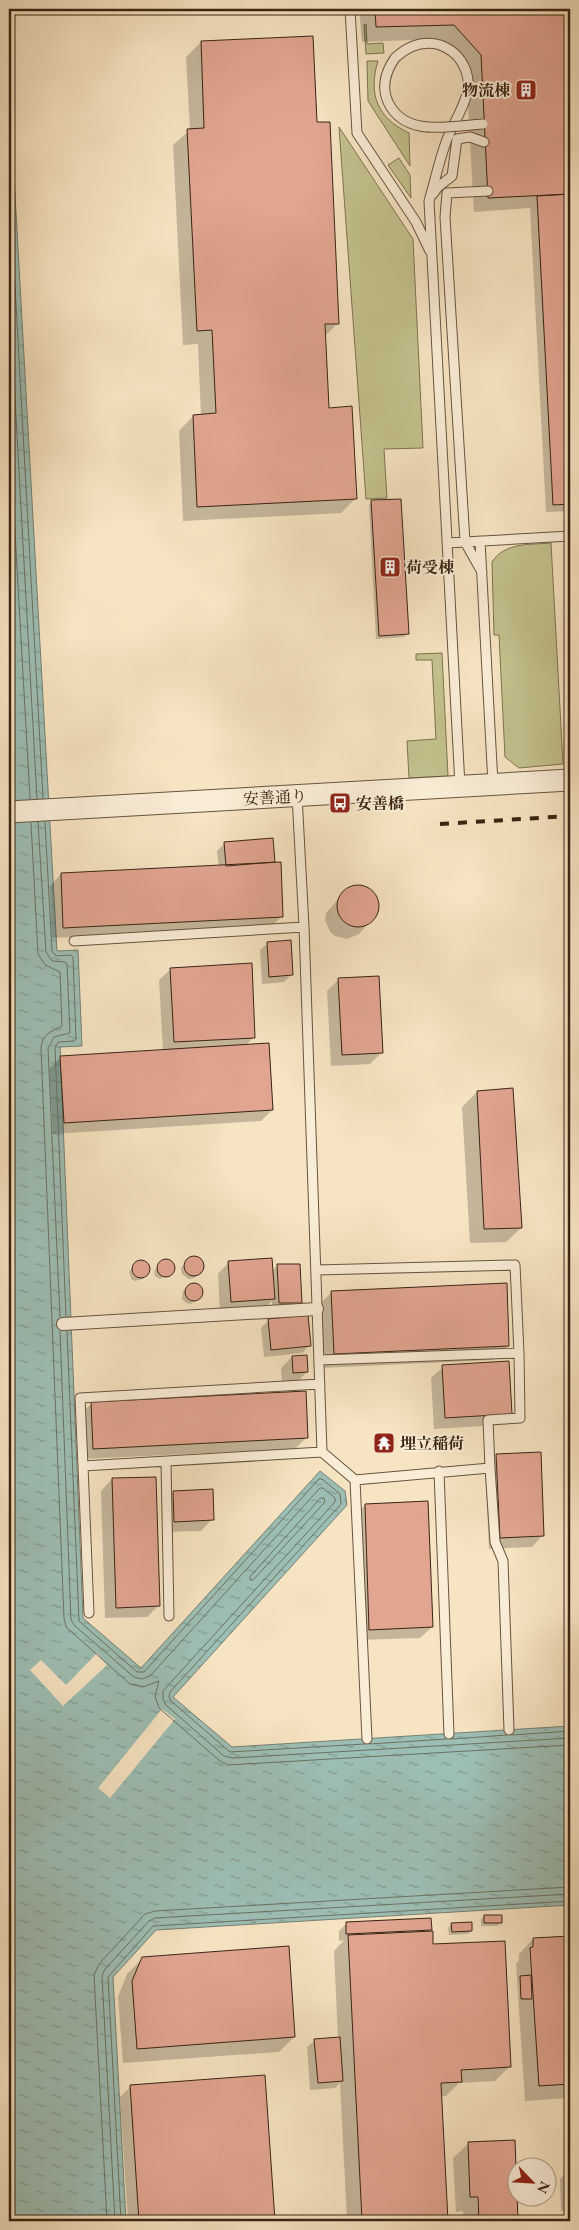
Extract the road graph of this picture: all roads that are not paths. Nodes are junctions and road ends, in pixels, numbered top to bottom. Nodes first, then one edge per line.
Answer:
1 (350, 9) edge
2 (483, 124) dead end
3 (484, 142) dead end
4 (488, 191) dead end
5 (429, 201) junction
6 (432, 256) junction
7 (570, 536) edge
8 (480, 541) junction
9 (466, 542) junction
10 (448, 543) junction
11 (482, 572) junction
12 (570, 780) edge
13 (493, 784) junction
14 (460, 786) junction
15 (297, 795) junction
16 (9, 812) edge
17 (304, 927) junction
18 (74, 941) dead end
19 (316, 1270) junction
20 (317, 1309) junction
21 (63, 1324) dead end
22 (519, 1353) junction
23 (319, 1360) junction
24 (320, 1384) junction
25 (322, 1452) junction
26 (166, 1462) junction
27 (83, 1466) junction
28 (490, 1468) junction
29 (438, 1471) junction
30 (355, 1480) junction
31 (89, 1613) dead end
32 (169, 1616) dead end
33 (509, 1730) dead end
34 (449, 1734) dead end
35 (367, 1739) dead end

1 - 6 lane
2 - 5 lane, bridge
3 - 5 lane
4 - 9 lane
5 - 6 lane
6 - 10 lane
7 - 8 lane
8 - 9 lane
8 - 11 lane
9 - 10 lane
9 - 11 lane
10 - 14 lane
11 - 13 lane
12 - 13 street, 安善通り
13 - 14 street, 安善通り
14 - 15 street, 安善通り
15 - 16 street, 安善通り
15 - 17 lane
17 - 18 lane
17 - 19 lane
19 - 20 lane
19 - 22 lane
20 - 21 street
20 - 23 lane
22 - 23 lane
22 - 28 lane
23 - 24 lane
24 - 25 lane
24 - 27 lane
25 - 26 lane
25 - 30 lane
26 - 27 lane
26 - 32 lane
27 - 31 lane
28 - 29 lane
28 - 33 lane
29 - 30 lane
29 - 34 lane
30 - 35 lane

